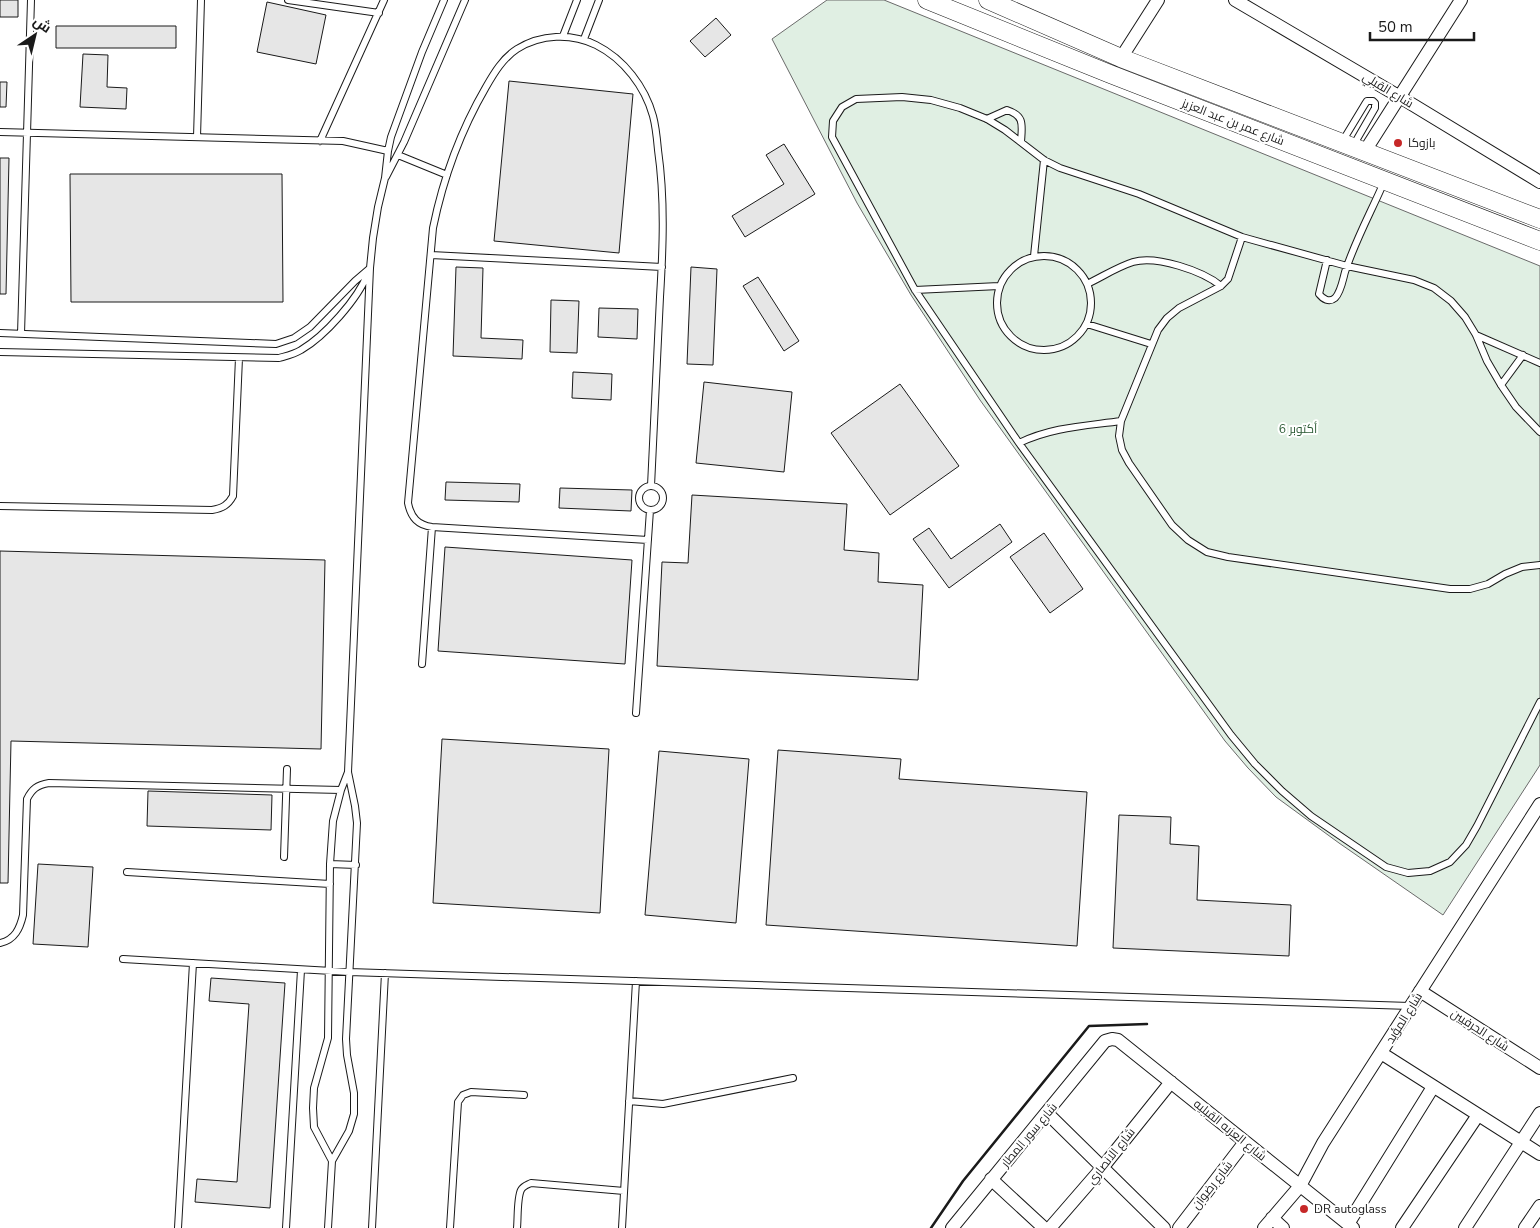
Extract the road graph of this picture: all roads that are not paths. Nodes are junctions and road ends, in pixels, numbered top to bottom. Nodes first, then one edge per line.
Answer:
1 (31, 0) edge
2 (201, 0) edge
3 (288, 0) edge
4 (384, 0) edge
5 (444, 0) edge
6 (465, 0) edge
7 (578, 0) edge
8 (599, 0) edge
9 (927, 0) edge
10 (988, 0) edge
11 (1158, 0) edge
12 (1235, 0) edge
13 (1461, 0) edge
14 (340, 4) edge
15 (378, 13) junction
16 (563, 36) junction
17 (584, 40) junction
18 (1121, 58) junction
19 (1400, 96) junction
20 (987, 119) junction
21 (0, 132) edge
22 (27, 132) junction
23 (197, 137) junction
24 (320, 141) junction
25 (1021, 142) junction
26 (1353, 147) junction
27 (388, 151) junction
28 (398, 155) junction
29 (1044, 160) junction
30 (447, 175) junction
31 (385, 178) junction
32 (1384, 180) junction
33 (1540, 182) edge
34 (1540, 219) edge
35 (1242, 237) junction
36 (1540, 241) edge
37 (431, 255) junction
38 (1034, 256) junction
39 (1327, 260) junction
40 (1347, 266) junction
41 (662, 267) junction
42 (370, 268) junction
43 (1087, 284) junction
44 (999, 286) junction
45 (1221, 286) junction
46 (915, 290) junction
47 (1087, 324) junction
48 (0, 333) edge
49 (21, 334) junction
50 (1476, 335) junction
51 (1152, 344) junction
52 (0, 352) edge
53 (1523, 355) junction
54 (240, 358) junction
55 (1540, 363) edge
56 (1501, 385) junction
57 (1121, 421) junction
58 (1540, 432) edge
59 (1019, 443) junction
60 (651, 486) junction
61 (0, 506) edge
62 (650, 510) junction
63 (432, 528) junction
64 (648, 540) junction
65 (1540, 565) edge
66 (422, 664) dead end
67 (1540, 702) edge
68 (636, 713) dead end
69 (287, 769) dead end
70 (348, 772) junction
71 (286, 789) junction
72 (341, 790) junction
73 (1540, 804) edge
74 (284, 857) dead end
75 (330, 864) junction
76 (356, 865) junction
77 (127, 872) dead end
78 (330, 884) junction
79 (0, 943) edge
80 (123, 959) dead end
81 (193, 963) junction
82 (301, 970) junction
83 (329, 971) junction
84 (349, 972) junction
85 (385, 974) junction
86 (636, 981) junction
87 (1420, 991) junction
88 (1411, 1006) junction
89 (1105, 1041) joint
90 (1381, 1053) junction
91 (1540, 1068) edge
92 (793, 1078) dead end
93 (1171, 1082) junction
94 (1433, 1087) junction
95 (524, 1095) dead end
96 (629, 1101) junction
97 (1047, 1113) junction
98 (1540, 1113) edge
99 (1478, 1115) junction
100 (1245, 1142) junction
101 (1522, 1142) junction
102 (1540, 1154) edge
103 (332, 1161) junction
104 (1102, 1168) junction
105 (991, 1179) junction
106 (1300, 1186) junction
107 (624, 1191) junction
108 (1540, 1206) edge
109 (1268, 1223) edge
110 (1350, 1226) edge
111 (178, 1228) edge
112 (286, 1228) edge
113 (328, 1228) edge
114 (372, 1228) edge
115 (450, 1228) edge
116 (517, 1228) edge
117 (622, 1228) edge
118 (952, 1228) edge
119 (1044, 1228) edge
120 (1050, 1228) edge
121 (1164, 1228) edge
122 (1179, 1228) edge
123 (1283, 1228) edge
124 (1402, 1228) edge
125 (1465, 1228) edge
126 (1525, 1228) edge

1 - 22 lane
2 - 23 lane
3 - 14 lane
4 - 15 lane
5 - 27 lane
6 - 28 lane
7 - 16 lane
8 - 17 lane
9 - 32 main road, شارع عمر بن عبد العزيز
10 - 18 main road, شارع عمر بن عبد العزيز
11 - 18 street
12 - 19 street, شارع القبلي
13 - 19 street
14 - 15 lane
15 - 24 lane
16 - 17 lane
16 - 30 lane
17 - 41 lane
18 - 26 main road, شارع عمر بن عبد العزيز
19 - 26 street
19 - 33 street, شارع القبلي
20 - 25 lane
20 - 25 lane
20 - 46 lane
21 - 22 lane
22 - 23 lane
22 - 49 lane
23 - 24 lane
24 - 27 lane
25 - 29 lane
26 - 26 lane
26 - 34 main road, شارع عمر بن عبد العزيز
27 - 31 lane
28 - 30 lane
28 - 31 lane
29 - 35 lane
29 - 38 lane
30 - 37 lane
31 - 42 lane
32 - 36 main road, شارع عمر بن عبد العزيز
32 - 40 lane
35 - 39 lane
35 - 45 lane
37 - 41 lane
37 - 63 lane
38 - 43 lane
38 - 44 lane
39 - 40 lane
39 - 40 lane
40 - 50 lane
41 - 60 lane
42 - 49 lane
42 - 54 lane
42 - 70 lane
43 - 45 lane
43 - 47 lane
44 - 46 lane
44 - 47 lane
45 - 51 lane
46 - 59 lane
47 - 51 lane
48 - 49 lane
50 - 53 lane
50 - 56 lane
51 - 57 lane
52 - 54 lane
53 - 55 lane
53 - 56 lane
54 - 61 lane
56 - 58 lane
57 - 59 lane
57 - 65 lane
59 - 67 lane
60 - 62 lane
60 - 62 lane
62 - 64 lane
63 - 64 lane
63 - 66 lane
64 - 68 lane
69 - 71 lane
70 - 72 lane
70 - 76 lane
71 - 72 lane
71 - 74 lane
71 - 79 lane
72 - 75 lane
73 - 87 street, شارع المؤيد
75 - 76 lane
75 - 78 lane
76 - 84 lane
77 - 78 lane
78 - 83 lane
80 - 81 lane
81 - 82 lane
81 - 111 lane
82 - 83 lane
82 - 112 lane
83 - 84 lane
83 - 103 lane
84 - 85 lane
84 - 103 lane
85 - 86 lane
85 - 114 lane
86 - 88 lane
86 - 96 lane
87 - 88 street, شارع المؤيد
87 - 91 street, شارع الحرفيين
88 - 90 street, شارع المؤيد
89 - 93 street, شارع العزبه القبليه
89 - 97 street, شارع سور المطار
90 - 94 street
90 - 106 street, شارع المؤيد
92 - 96 lane
93 - 100 street, شارع العزبه القبليه
93 - 104 street, شارع الانصاري
94 - 99 street
94 - 110 street
95 - 115 lane
96 - 107 lane
97 - 104 street
97 - 105 street, شارع سور المطار
98 - 101 street
99 - 101 street
99 - 124 street
100 - 106 street, شارع العزبه القبليه
100 - 122 street, شارع رضوان
101 - 102 street
101 - 125 street
103 - 113 lane
104 - 120 street, شارع الانصاري
104 - 121 street
105 - 118 street, شارع سور المطار
105 - 119 street
106 - 109 street, شارع المؤيد
106 - 110 street, شارع العزبه القبليه
107 - 116 lane
107 - 117 lane
108 - 126 street
109 - 123 street

